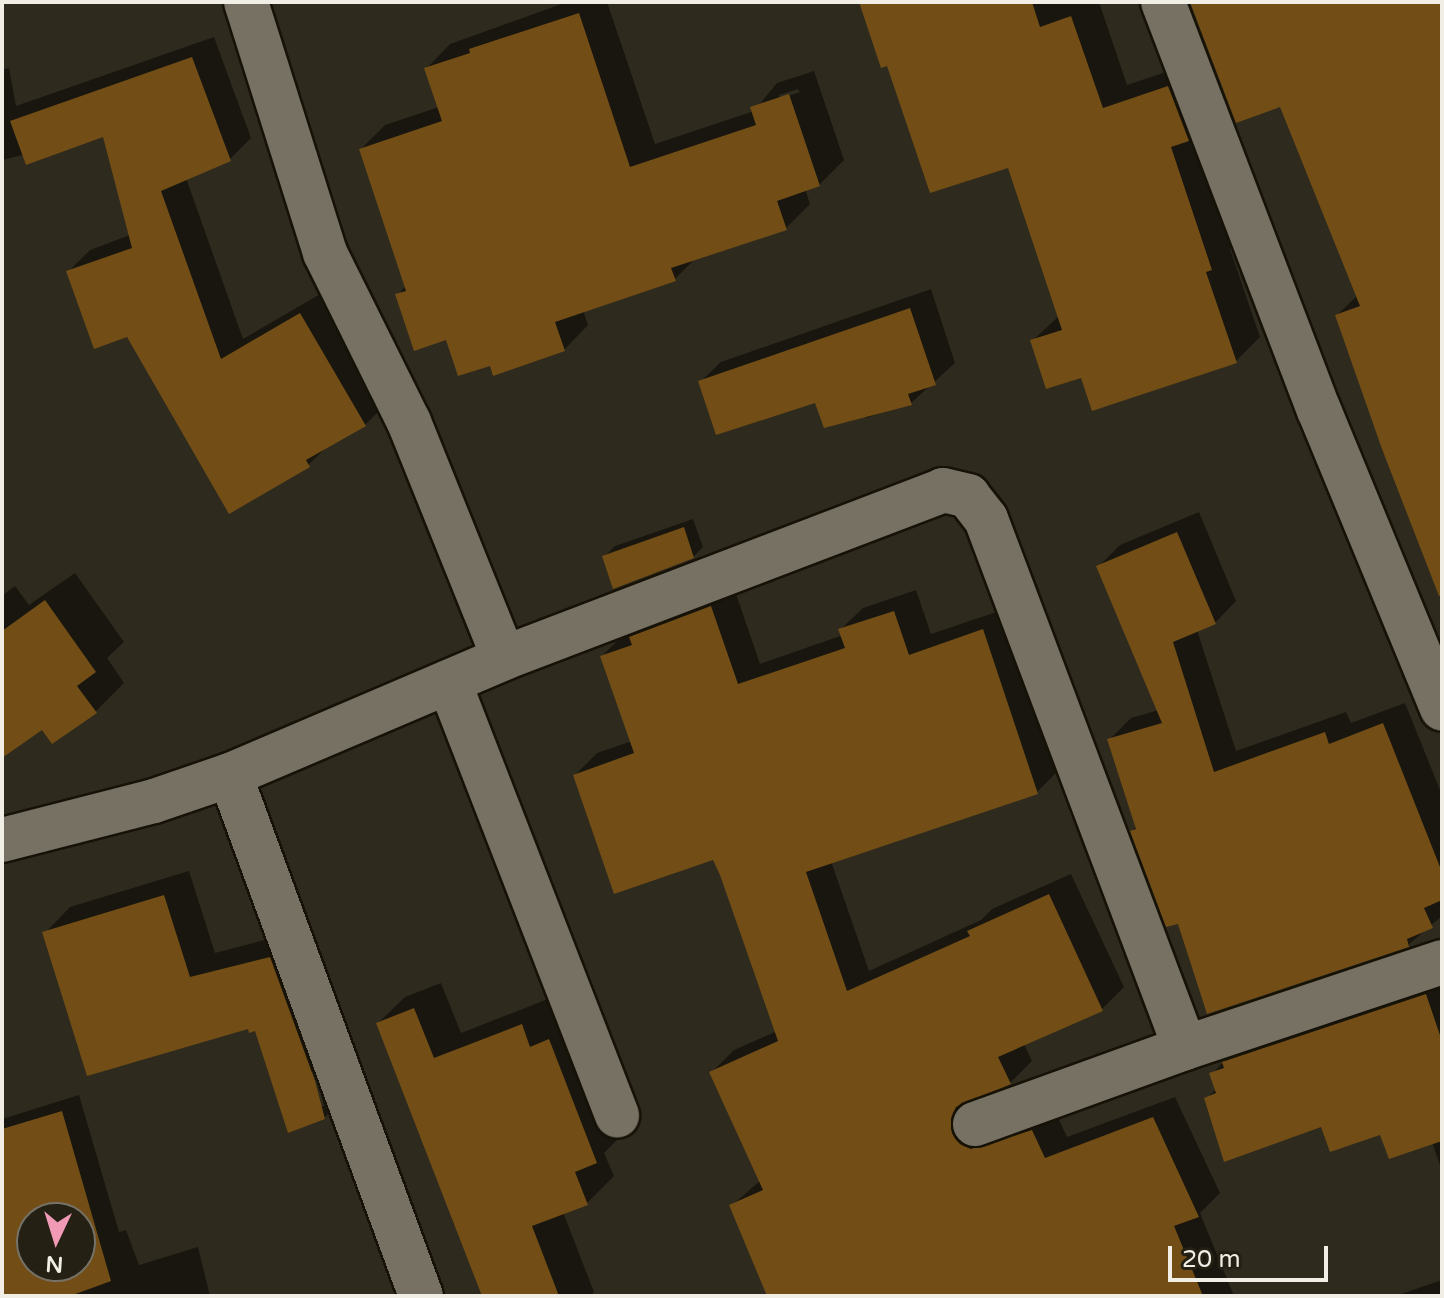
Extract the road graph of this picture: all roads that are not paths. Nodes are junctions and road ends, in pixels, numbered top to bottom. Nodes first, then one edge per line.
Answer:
1 (246, 2) edge
2 (1163, 2) edge
3 (504, 658) junction
4 (449, 682) junction
5 (1442, 709) edge
6 (230, 775) junction
7 (2, 840) edge
8 (1442, 962) edge
9 (1185, 1048) junction
10 (617, 1116) dead end
11 (975, 1124) dead end
12 (421, 1296) edge

1 - 3 street
2 - 5 street
3 - 4 street
3 - 9 street
4 - 6 street
4 - 10 street
6 - 7 street
6 - 12 street
8 - 9 street
9 - 11 street

